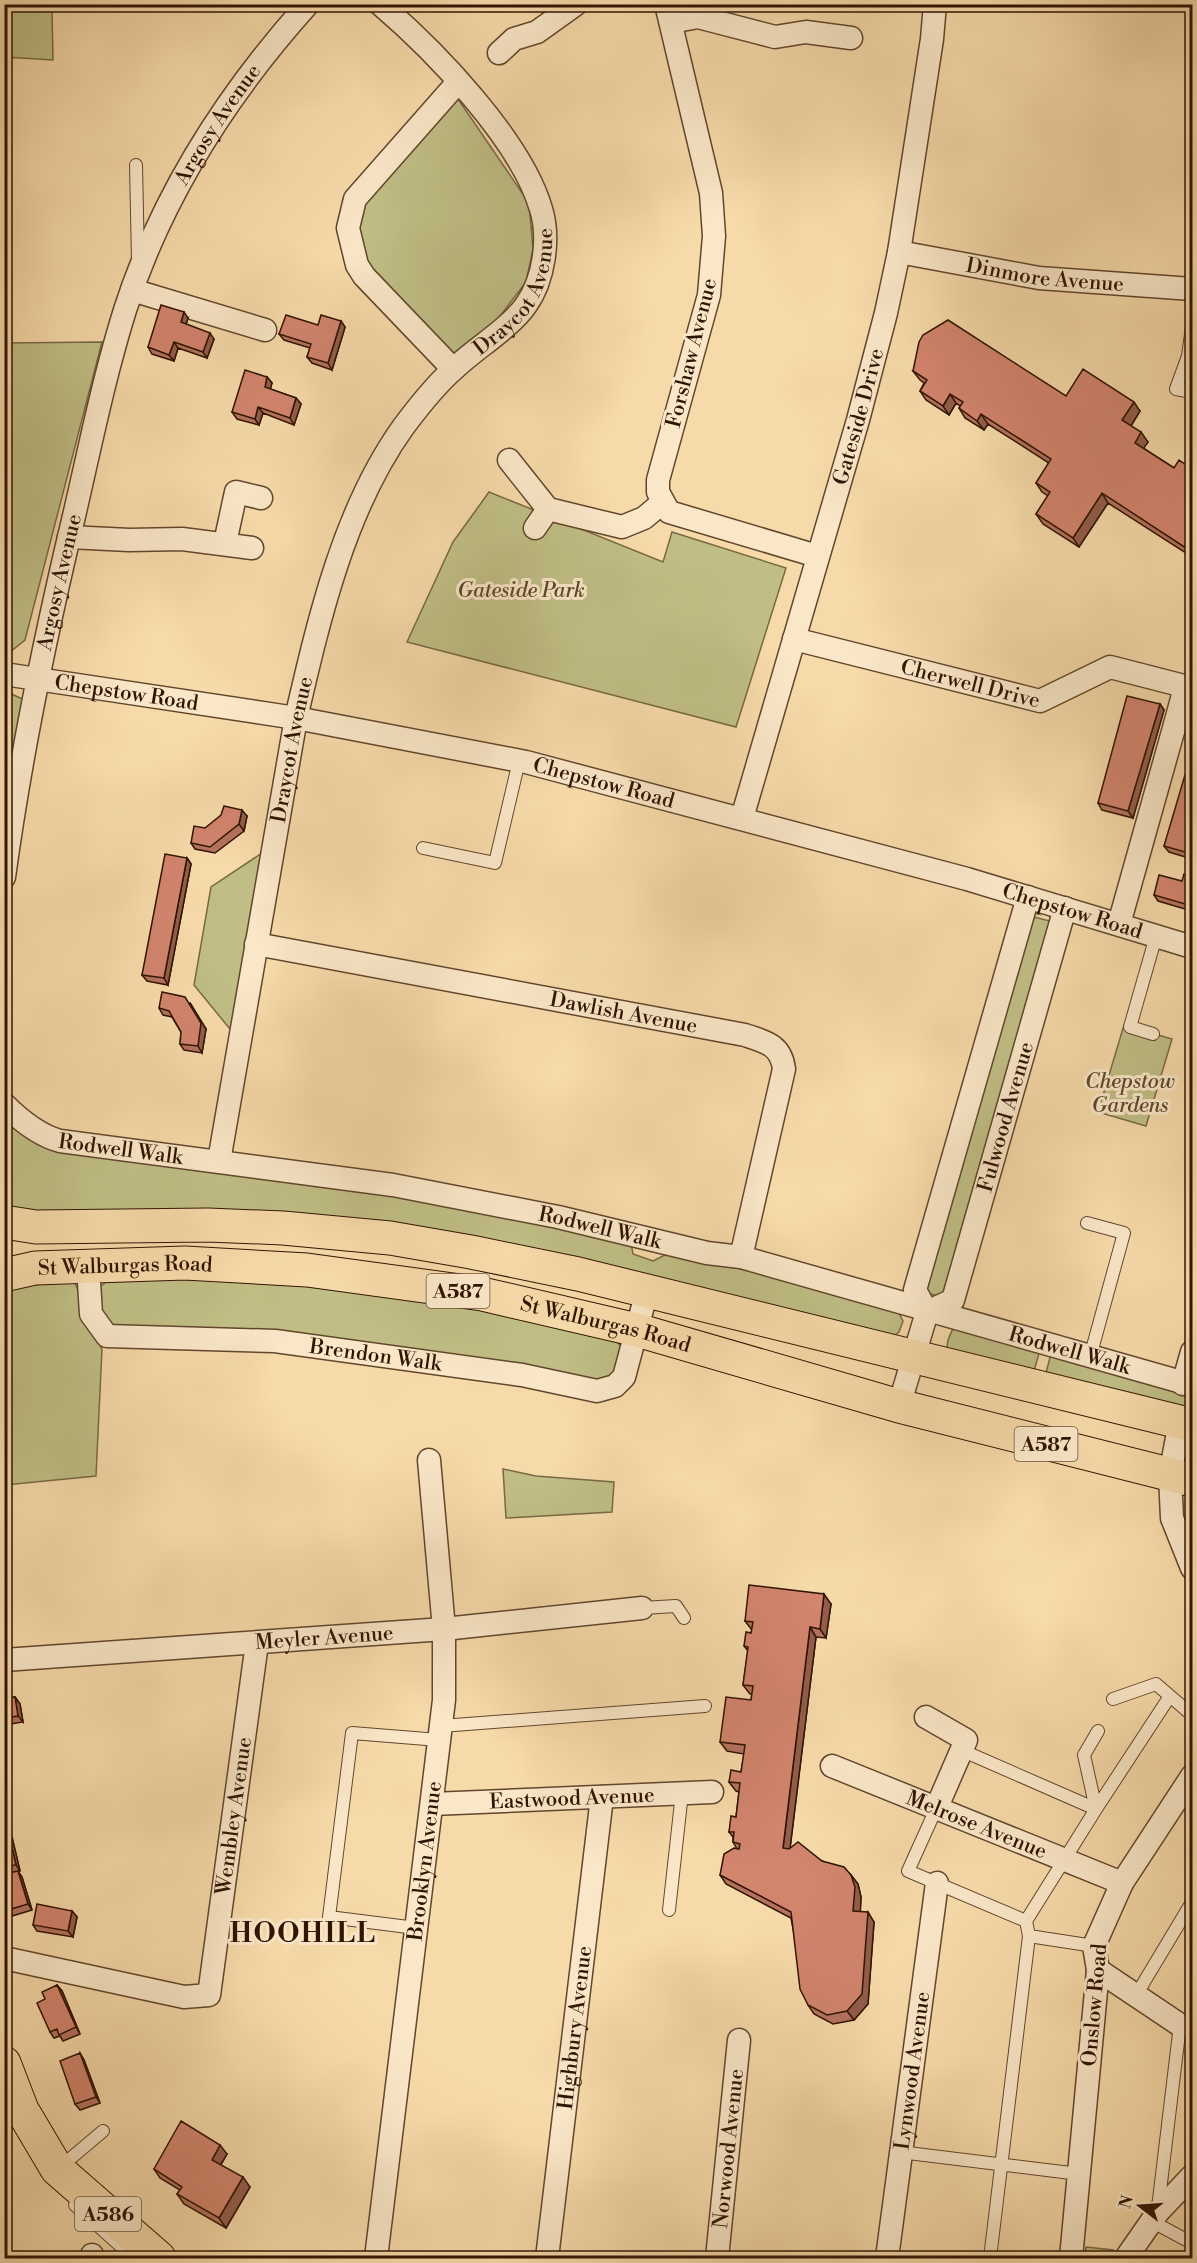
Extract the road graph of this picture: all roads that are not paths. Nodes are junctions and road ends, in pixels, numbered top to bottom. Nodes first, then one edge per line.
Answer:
1 (308, 4) edge
2 (380, 4) edge
3 (576, 4) edge
4 (935, 4) edge
5 (669, 13) edge
6 (851, 38) dead end
7 (506, 39) dead end
8 (458, 82) junction
9 (136, 165) dead end
10 (899, 252) junction
11 (135, 283) junction
12 (1192, 290) edge
13 (1192, 327) edge
14 (265, 330) dead end
15 (453, 369) junction
16 (1192, 392) edge
17 (509, 460) dead end
18 (261, 498) dead end
19 (662, 503) junction
20 (548, 509) junction
21 (535, 528) dead end
22 (69, 537) junction
23 (225, 543) junction
24 (252, 548) dead end
25 (817, 556) junction
26 (794, 639) junction
27 (4, 674) edge
28 (36, 680) junction
29 (296, 718) junction
30 (519, 761) junction
31 (742, 818) junction
32 (423, 848) dead end
33 (4, 877) edge
34 (1028, 897) junction
35 (1065, 908) junction
36 (1119, 924) junction
37 (1156, 936) junction
38 (256, 944) junction
39 (1192, 947) edge
40 (1153, 1034) dead end
41 (4, 1104) edge
42 (219, 1161) junction
43 (4, 1222) edge
44 (1088, 1223) dead end
45 (741, 1257) junction
46 (88, 1266) junction
47 (4, 1275) edge
48 (647, 1291) junction
49 (927, 1312) junction
50 (637, 1330) junction
51 (1192, 1352) edge
52 (1090, 1357) junction
53 (913, 1358) junction
54 (1188, 1385) edge
55 (899, 1406) junction
56 (1186, 1424) edge
57 (429, 1460) dead end
58 (1181, 1478) edge
59 (1192, 1568) edge
60 (642, 1608) joint
61 (684, 1618) dead end
62 (444, 1629) junction
63 (257, 1643) junction
64 (4, 1660) edge
65 (1170, 1696) junction
66 (1113, 1699) dead end
67 (705, 1706) dead end
68 (1192, 1715) edge
69 (926, 1717) dead end
70 (1098, 1731) dead end
71 (440, 1733) junction
72 (961, 1750) junction
73 (832, 1766) dead end
74 (1192, 1776) edge
75 (712, 1792) dead end
76 (682, 1793) junction
77 (602, 1797) junction
78 (432, 1804) junction
79 (936, 1809) junction
80 (1096, 1809) junction
81 (1063, 1861) junction
82 (937, 1883) junction
83 (1122, 1883) junction
84 (1192, 1902) edge
85 (669, 1910) dead end
86 (1026, 1921) junction
87 (416, 1928) junction
88 (1029, 1936) junction
89 (1094, 1946) junction
90 (4, 1958) edge
91 (1098, 1970) junction
92 (1135, 1996) junction
93 (1186, 2026) edge
94 (739, 2040) dead end
95 (4, 2063) edge
96 (103, 2131) dead end
97 (900, 2152) junction
98 (1001, 2163) junction
99 (57, 2169) junction
100 (1079, 2174) junction
101 (1192, 2176) edge
102 (1154, 2217) junction
103 (1192, 2242) edge
104 (134, 2259) edge
105 (159, 2259) edge
106 (376, 2259) edge
107 (547, 2259) edge
108 (717, 2259) edge
109 (887, 2259) edge
110 (990, 2259) edge
111 (1071, 2259) edge
112 (1126, 2259) edge

1 - 11 street, Argosy Avenue
2 - 8 street, Draycot Avenue
3 - 7 street
4 - 10 street, Gateside Drive
5 - 6 street
5 - 19 street, Forshaw Avenue
8 - 15 street, Draycot Avenue
8 - 15 street, Draycot Avenue
9 - 11 lane
10 - 12 street, Dinmore Avenue
10 - 25 street, Gateside Drive
11 - 14 street
11 - 22 street, Argosy Avenue
13 - 16 lane
15 - 29 street, Draycot Avenue
17 - 20 street
18 - 23 street
19 - 20 street
19 - 25 street
20 - 21 street
22 - 23 street
22 - 28 street, Argosy Avenue
23 - 24 street
25 - 26 street, Gateside Drive
26 - 31 street, Gateside Drive
26 - 36 street, Cherwell Drive
27 - 28 street, Chepstow Road
28 - 29 street, Chepstow Road
28 - 33 street, Argosy Avenue
29 - 30 street, Chepstow Road
29 - 38 street, Draycot Avenue
30 - 31 street, Chepstow Road
30 - 32 lane
31 - 34 street, Chepstow Road
34 - 35 street, Chepstow Road
34 - 49 street, Fulwood Avenue
35 - 36 street, Chepstow Road
35 - 49 street, Fulwood Avenue
36 - 37 street, Chepstow Road
37 - 39 street, Chepstow Road
37 - 40 lane
38 - 42 street, Draycot Avenue
38 - 45 street, Dawlish Avenue
41 - 42 street, Rodwell Walk
42 - 45 street, Rodwell Walk
43 - 48 main road, St Walburgas Road / A587
44 - 52 lane
45 - 49 street, Rodwell Walk
46 - 47 main road, St Walburgas Road / A587
46 - 50 main road, St Walburgas Road / A587
46 - 50 street, Brendon Walk
48 - 50 street, Brendon Walk
48 - 53 main road, St Walburgas Road / A587
49 - 52 street, Rodwell Walk
49 - 53 street
50 - 55 main road, St Walburgas Road / A587
51 - 54 street
52 - 54 street, Rodwell Walk
53 - 55 street
53 - 56 main road, St Walburgas Road / A587
55 - 58 main road, St Walburgas Road / A587
56 - 58 street
57 - 62 street, Brooklyn Avenue
58 - 59 street
60 - 61 lane
60 - 62 street, Meyler Avenue
62 - 63 street, Meyler Avenue
62 - 71 street, Brooklyn Avenue
63 - 64 street, Meyler Avenue
63 - 90 street, Wembley Avenue
65 - 66 lane
65 - 68 lane
65 - 80 lane
67 - 71 lane
69 - 72 street
70 - 80 lane
71 - 78 street, Brooklyn Avenue
71 - 87 lane
72 - 79 street
72 - 80 lane
73 - 79 street, Melrose Avenue
74 - 83 street, Onslow Road
75 - 76 street, Eastwood Avenue
76 - 77 street, Eastwood Avenue
76 - 85 lane
77 - 78 street, Eastwood Avenue
77 - 107 street, Highbury Avenue
78 - 87 street, Brooklyn Avenue
79 - 81 street, Melrose Avenue
79 - 82 lane
80 - 81 lane
81 - 83 street, Melrose Avenue
81 - 86 lane
82 - 86 lane
82 - 97 street, Lynwood Avenue
83 - 89 street, Onslow Road
84 - 92 lane
86 - 88 lane
87 - 106 street, Brooklyn Avenue
88 - 89 lane
88 - 98 lane
89 - 91 street, Onslow Road
91 - 92 street
91 - 100 street, Onslow Road
92 - 93 street
93 - 102 lane
94 - 108 street, Norwood Avenue
95 - 99 main road, A586
96 - 99 lane
97 - 98 lane
97 - 109 street, Lynwood Avenue
98 - 100 lane
98 - 110 lane
99 - 104 lane
99 - 105 main road, A586
100 - 111 street, Onslow Road
101 - 102 street
102 - 103 lane
102 - 112 street

